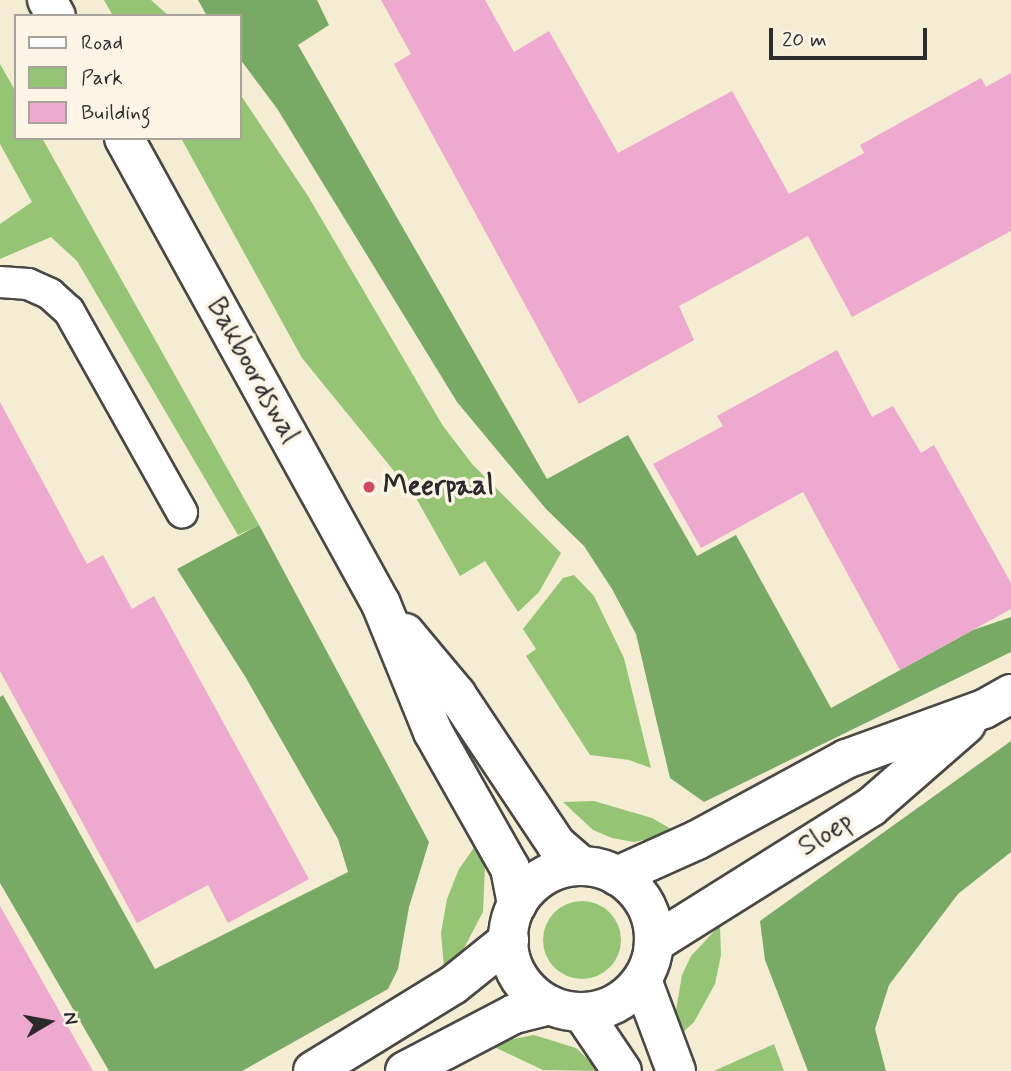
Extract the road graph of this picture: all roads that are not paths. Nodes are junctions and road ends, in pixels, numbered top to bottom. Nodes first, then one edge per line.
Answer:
1 (125, 140) edge
2 (0, 282) edge
3 (182, 512) dead end
4 (382, 604) junction
5 (997, 702) edge
6 (599, 871) junction
7 (513, 922) junction
8 (654, 943) junction
9 (642, 980) junction
10 (566, 1009) junction
11 (313, 1071) edge
12 (405, 1071) edge
13 (622, 1071) edge
14 (676, 1071) edge

1 - 4 main road, Bakboordswal
2 - 3 lane
4 - 6 main road, Bakboordswal
4 - 7 main road, Bakboordswal
5 - 6 main road, Sloep
5 - 8 main road, Sloep
6 - 7 main road
6 - 8 main road
7 - 10 main road
7 - 11 main road
8 - 9 main road
9 - 10 main road
9 - 14 main road
10 - 12 main road
10 - 13 main road

